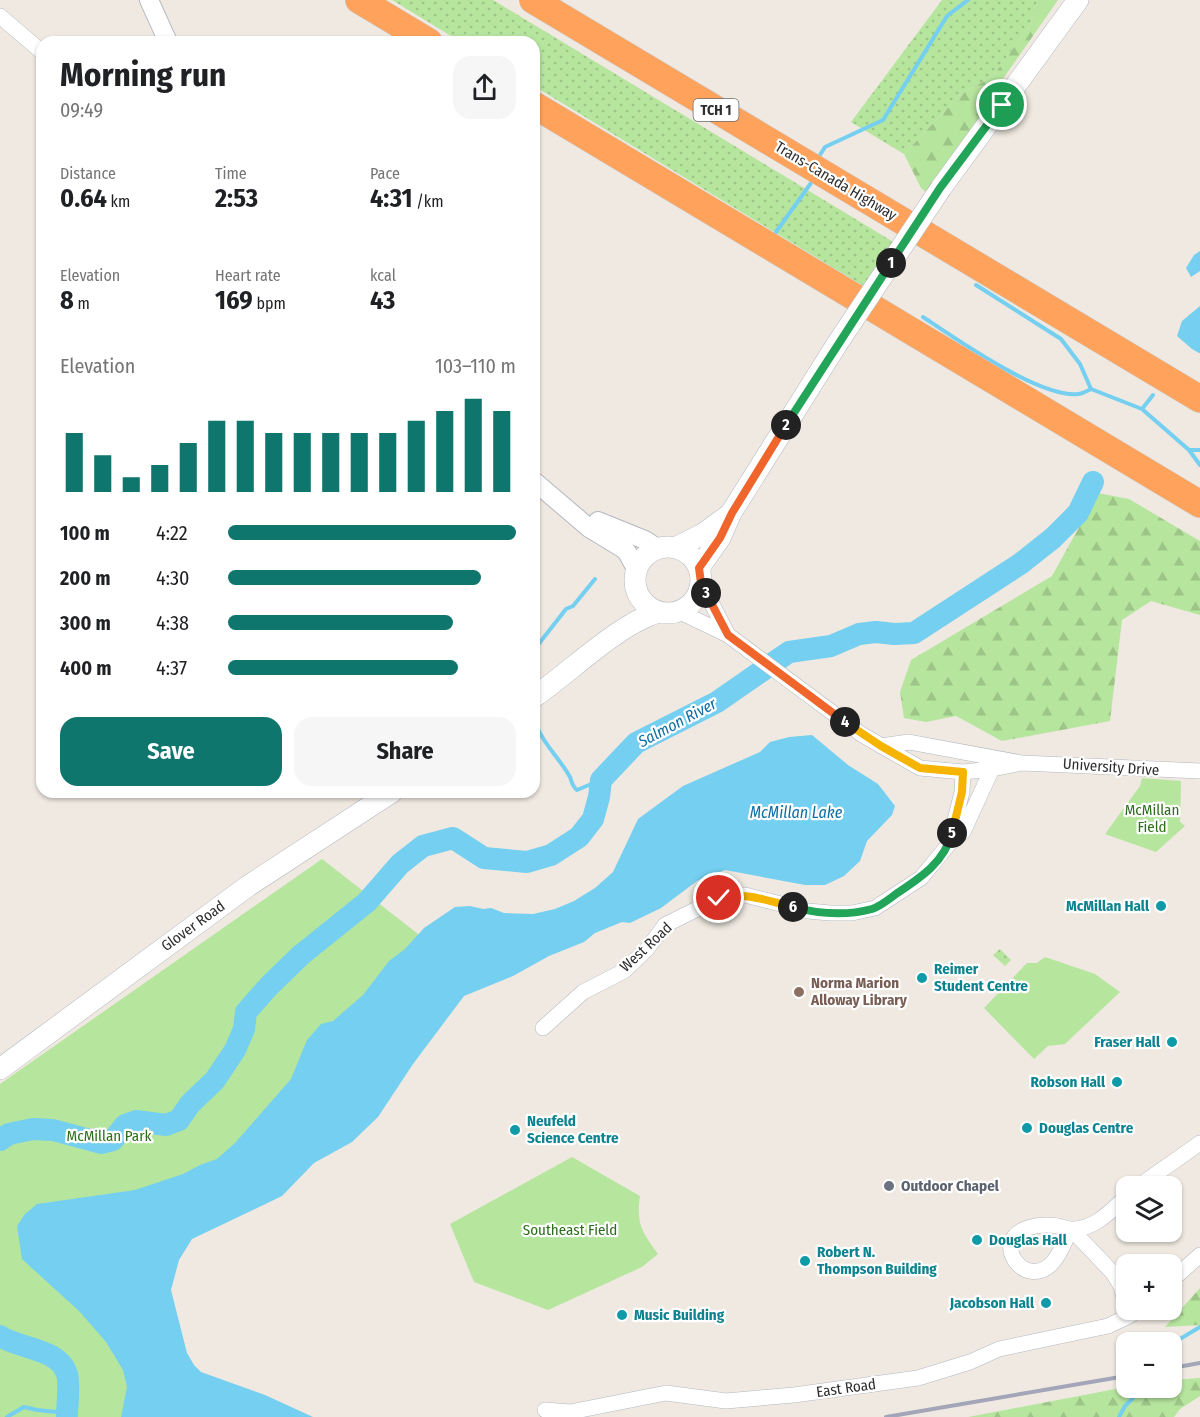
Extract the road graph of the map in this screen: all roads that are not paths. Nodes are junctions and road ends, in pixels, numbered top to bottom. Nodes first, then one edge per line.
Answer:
1 (149, 0) edge
2 (359, 0) edge
3 (533, 0) edge
4 (1078, 0) edge
5 (0, 16) edge
6 (165, 36) edge
7 (419, 36) edge
8 (36, 47) edge
9 (540, 109) edge
10 (1200, 399) edge
11 (540, 486) edge
12 (1200, 504) edge
13 (569, 509) junction
14 (732, 513) junction
15 (667, 548) junction
16 (700, 575) junction
17 (636, 579) junction
18 (657, 612) junction
19 (678, 612) junction
20 (730, 637) junction
21 (597, 647) junction
22 (540, 693) edge
23 (881, 746) junction
24 (1022, 763) junction
25 (992, 769) junction
26 (1200, 771) edge
27 (963, 772) junction
28 (383, 798) edge
29 (949, 844) junction
30 (543, 1028) dead end
31 (0, 1069) edge
32 (1200, 1143) edge
33 (1153, 1176) edge
34 (1116, 1206) edge
35 (1200, 1255) edge
36 (1182, 1271) edge
37 (1116, 1278) edge
38 (1116, 1320) edge
39 (545, 1410) dead end

1 - 6 street
2 - 7 highway
3 - 10 highway, Trans-Canada Highway / TCH 1
4 - 14 main road, bridge
5 - 8 street
9 - 12 highway
11 - 13 street
13 - 15 street
13 - 17 street
14 - 15 main road
14 - 16 main road
15 - 16 main road
15 - 17 main road
16 - 19 main road
16 - 20 street, University Drive
17 - 18 main road
17 - 21 main road
18 - 19 main road
18 - 21 main road
19 - 20 street, University Drive
20 - 23 street, University Drive
21 - 22 main road
23 - 24 street, University Drive
23 - 27 street, University Drive
24 - 25 street, University Drive
24 - 26 street, University Drive
25 - 27 street, University Drive
25 - 29 street, West Road
27 - 29 street, West Road
28 - 31 main road, Glover Road
29 - 30 street, West Road
32 - 33 street
34 - 37 street
35 - 36 street
38 - 39 street, East Road

